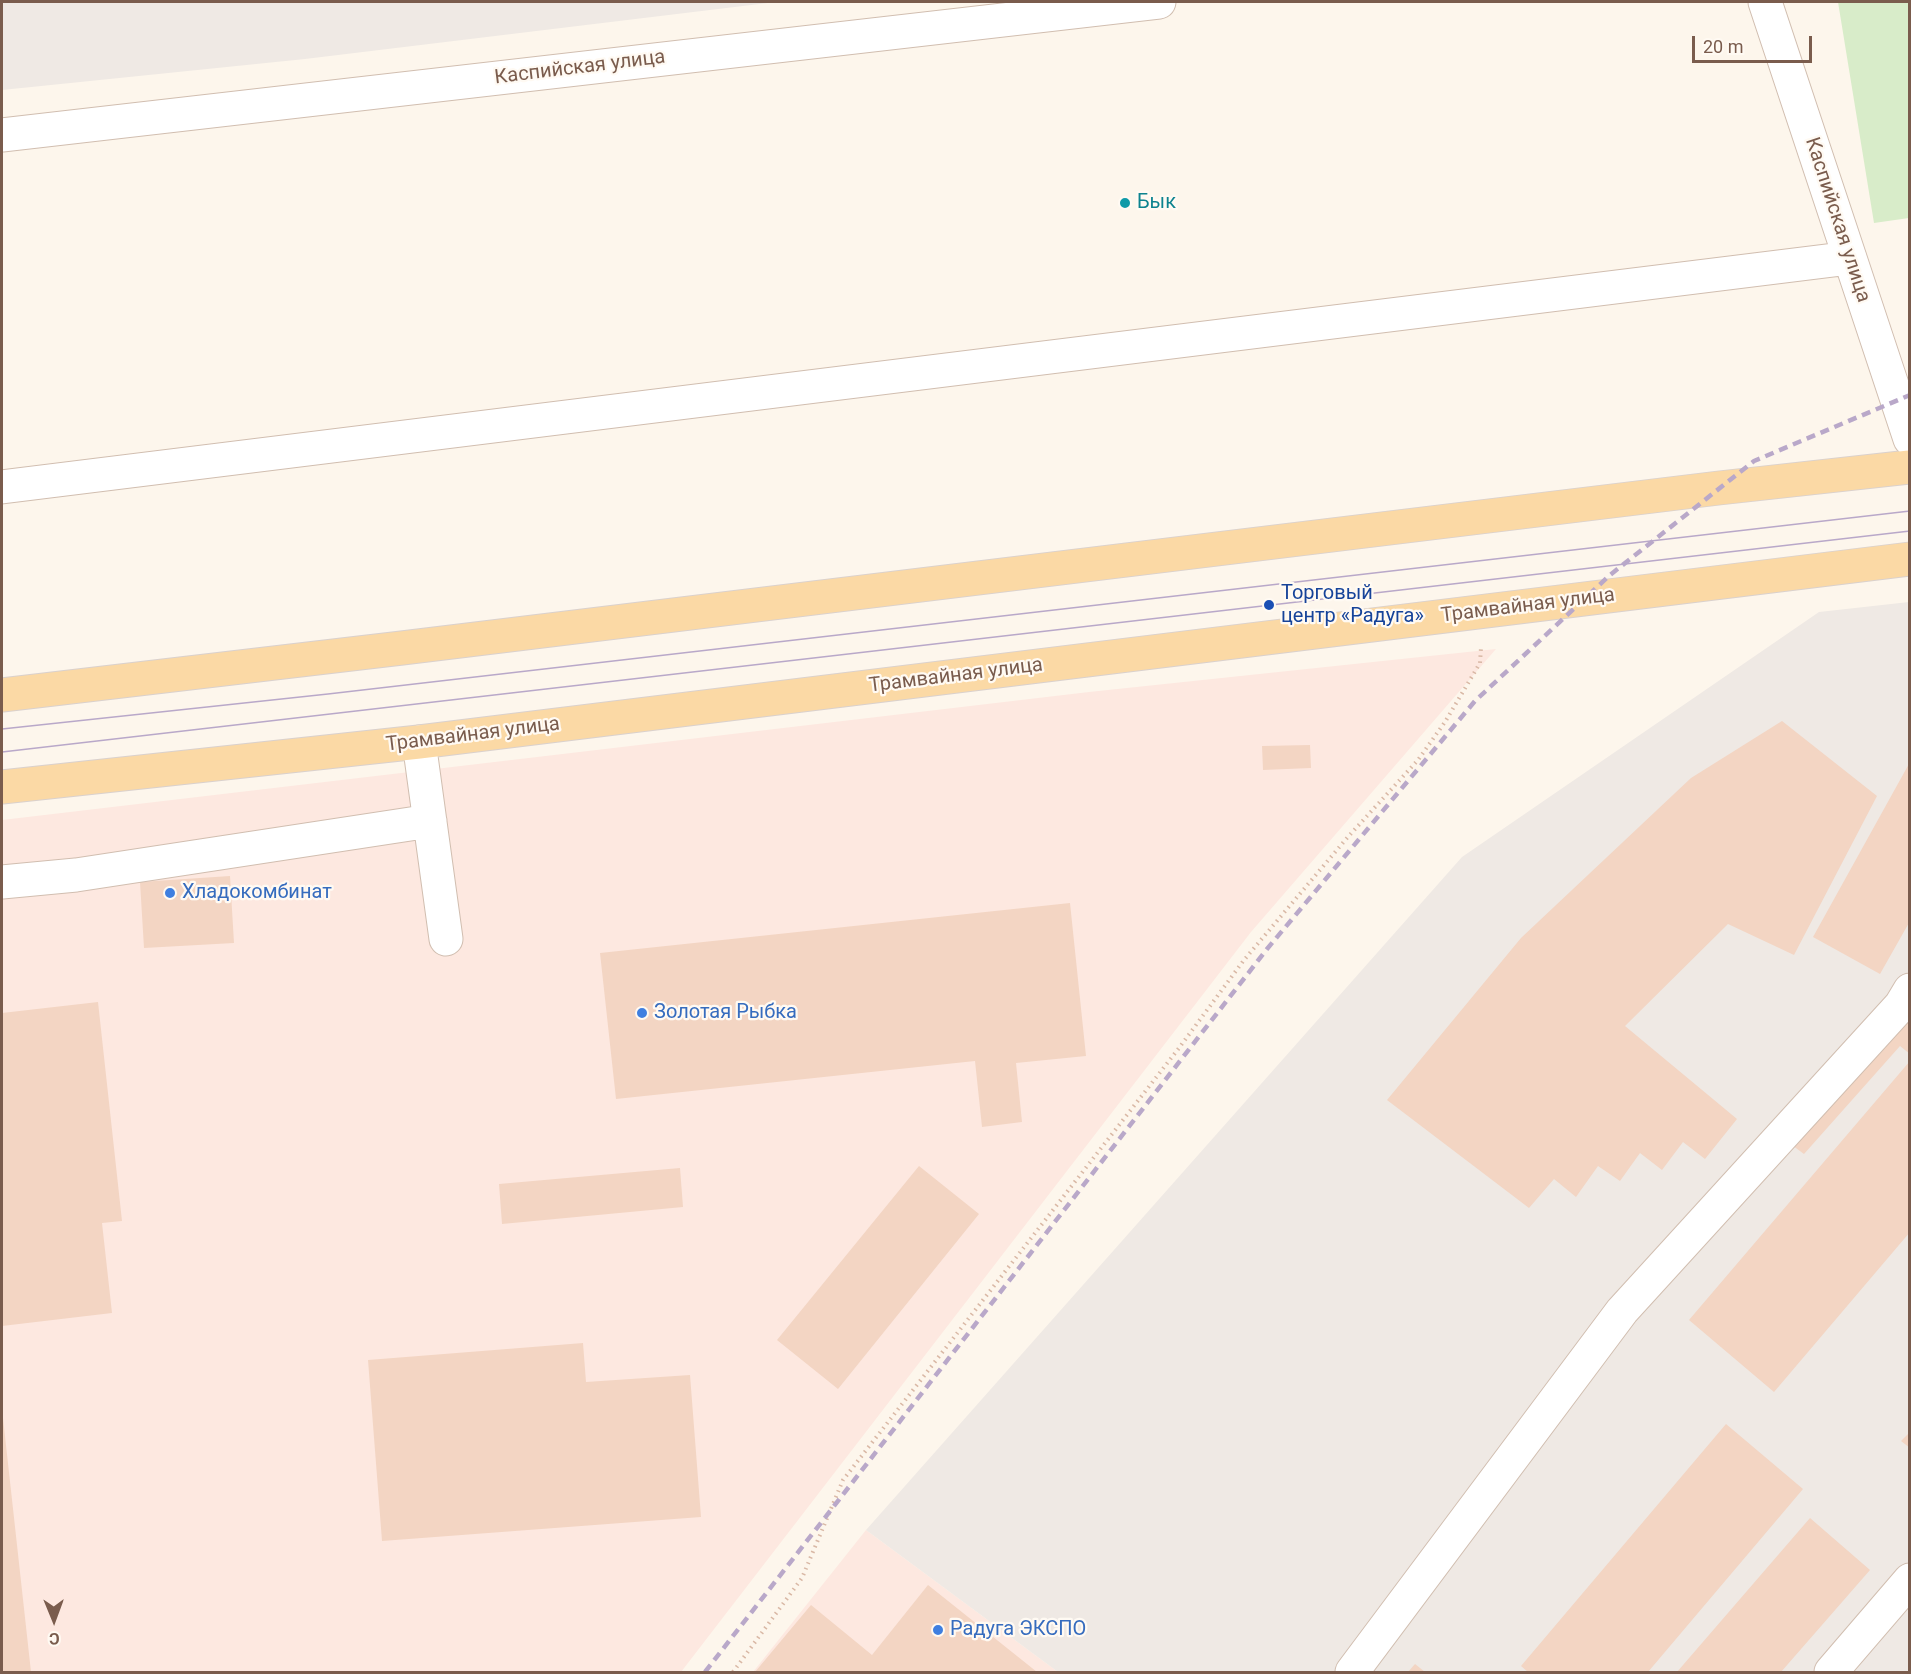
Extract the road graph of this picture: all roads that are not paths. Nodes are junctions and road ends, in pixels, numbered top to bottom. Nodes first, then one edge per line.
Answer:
1 (1159, 2) edge
2 (1765, 2) edge
3 (2, 135) edge
4 (1850, 258) junction
5 (1910, 439) edge
6 (1910, 467) edge
7 (2, 487) edge
8 (1910, 559) edge
9 (2, 695) edge
10 (419, 742) junction
11 (2, 788) edge
12 (430, 821) junction
13 (2, 882) edge
14 (446, 939) dead end
15 (1910, 990) edge
16 (1910, 1580) edge
17 (1352, 1672) edge
18 (1831, 1672) edge

1 - 3 street, Каспийская улица
2 - 4 street, Каспийская улица
4 - 5 street, Каспийская улица
4 - 7 street
6 - 9 main road
8 - 10 main road, Трамвайная улица
10 - 11 main road, Трамвайная улица
10 - 12 street
12 - 13 street
12 - 14 street
15 - 17 street
16 - 18 street

